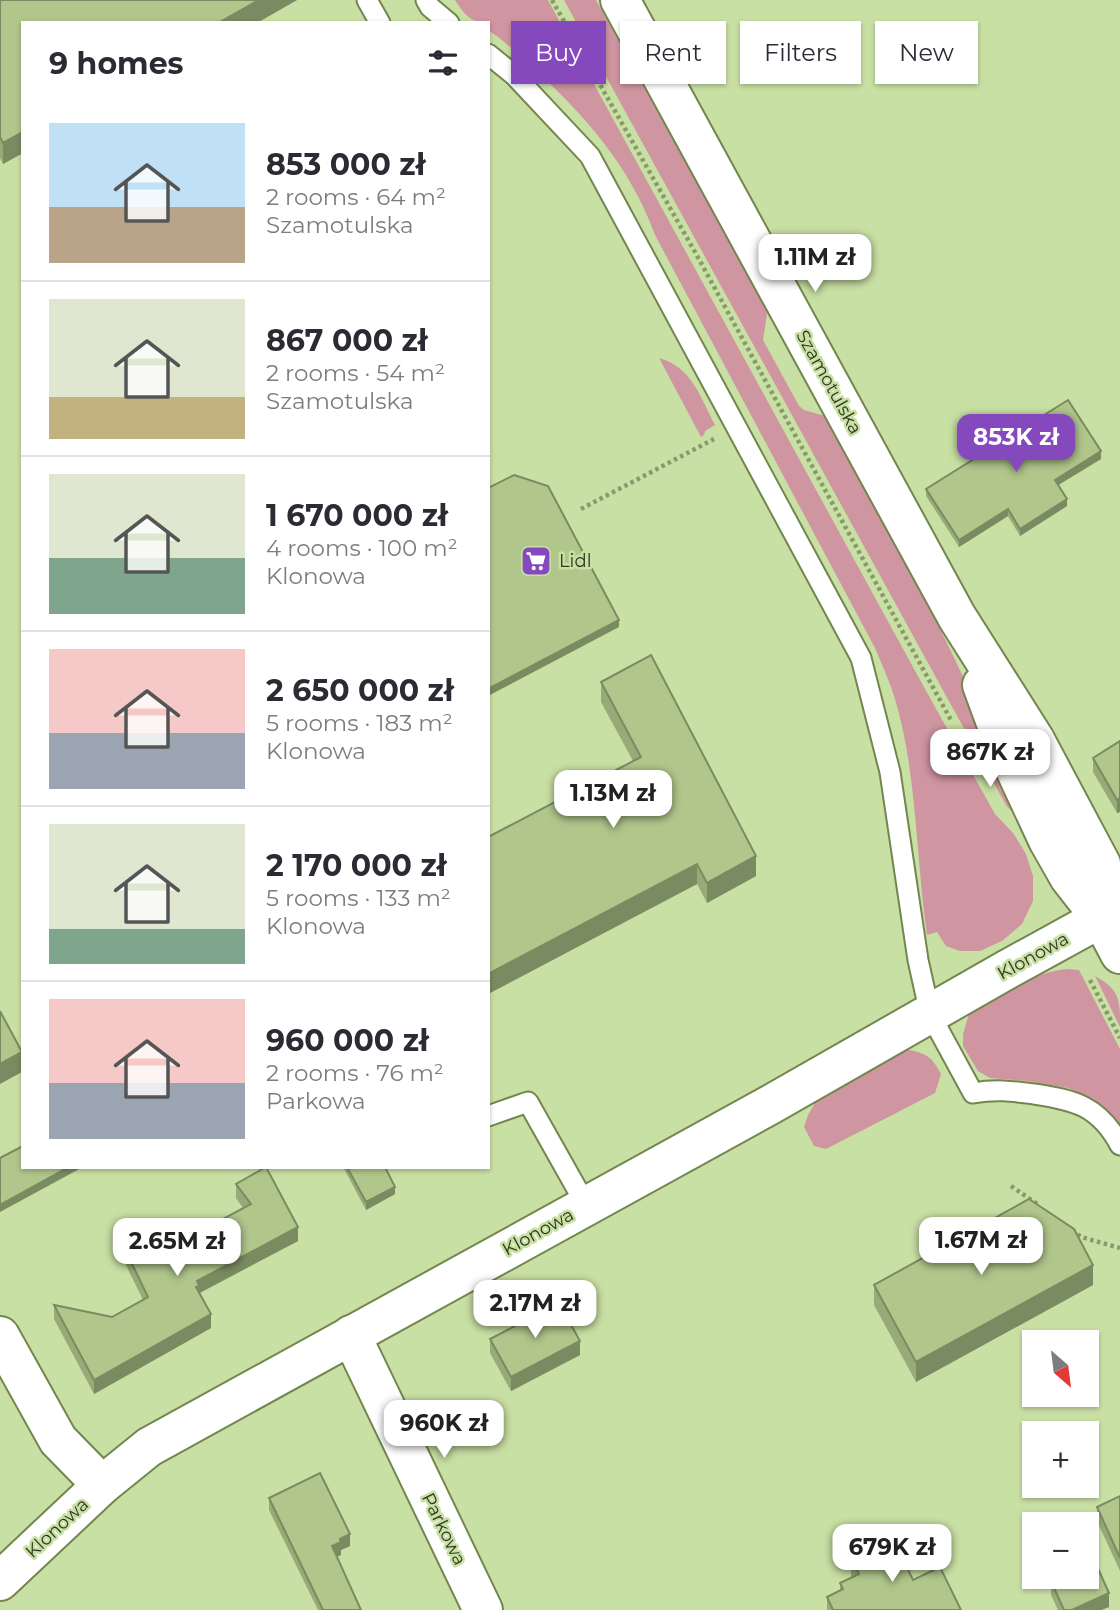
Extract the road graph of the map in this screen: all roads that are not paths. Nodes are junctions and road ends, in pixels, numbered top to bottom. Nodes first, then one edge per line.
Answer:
1 (367, 0) edge
2 (426, 0) edge
3 (620, 0) edge
4 (379, 21) edge
5 (447, 21) edge
6 (490, 56) edge
7 (1101, 918) junction
8 (1120, 954) edge
9 (930, 1014) junction
10 (490, 1115) edge
11 (1120, 1145) edge
12 (586, 1205) junction
13 (351, 1335) junction
14 (0, 1336) edge
15 (102, 1485) junction
16 (0, 1581) edge
17 (484, 1610) edge

1 - 4 lane
2 - 5 lane
3 - 7 street, Szamotulska
6 - 9 lane
7 - 8 street
7 - 9 street, Klonowa
9 - 11 lane
9 - 12 street, Klonowa
10 - 12 lane
12 - 13 street, Klonowa
13 - 15 street, Klonowa
13 - 17 street, Parkowa
14 - 15 street
15 - 16 street, Klonowa

